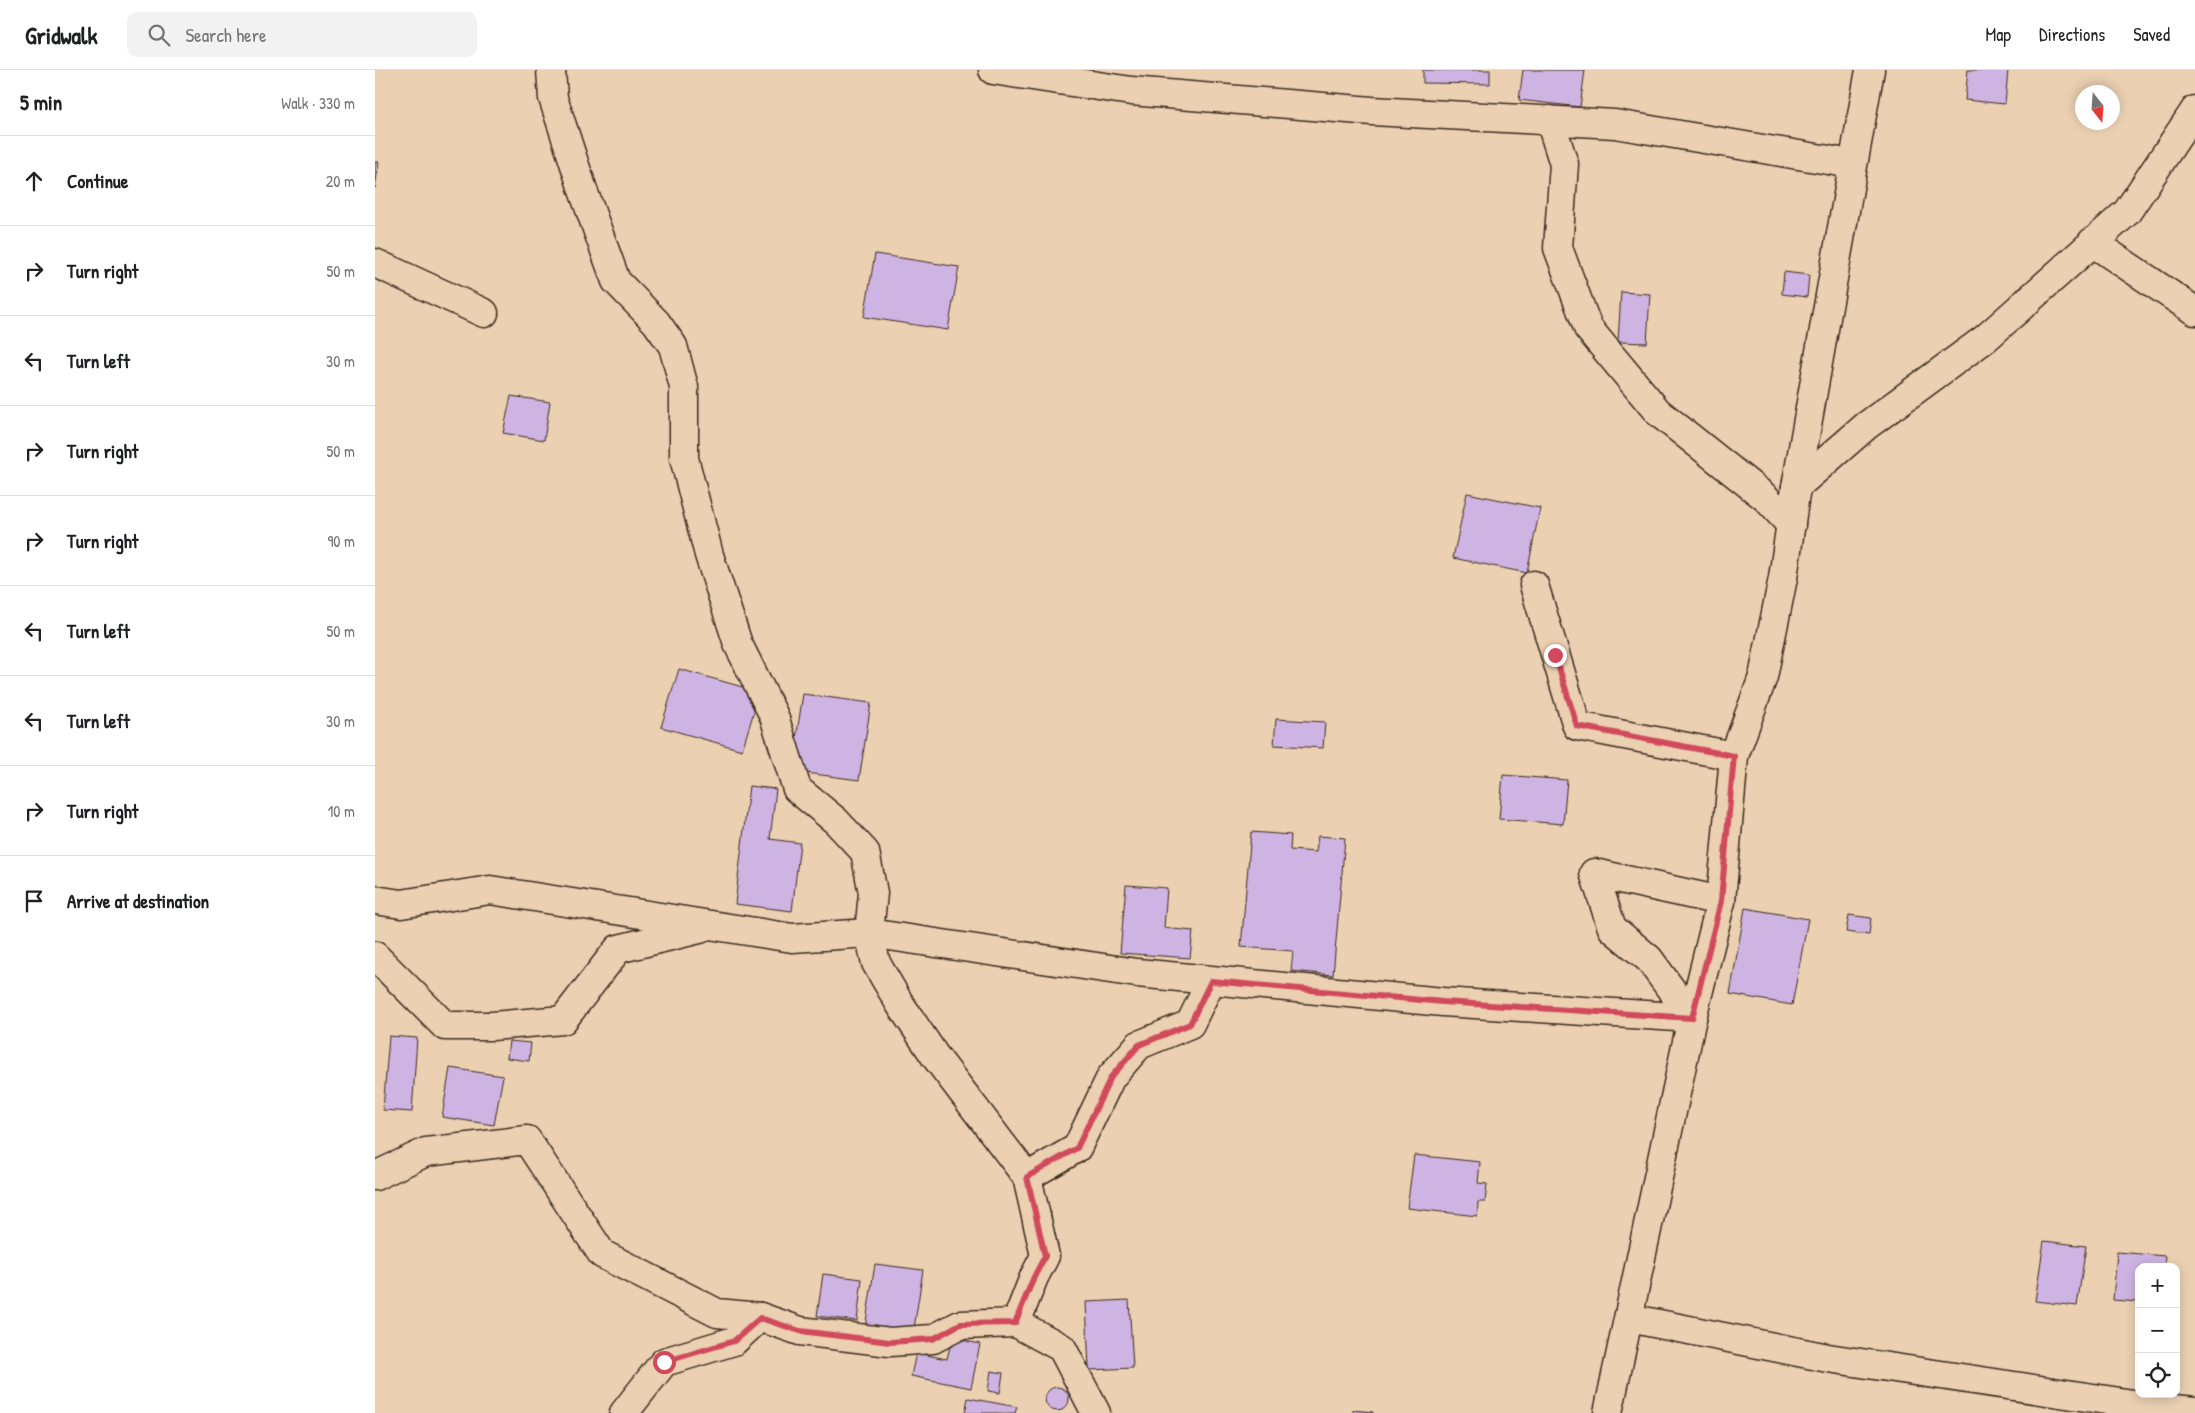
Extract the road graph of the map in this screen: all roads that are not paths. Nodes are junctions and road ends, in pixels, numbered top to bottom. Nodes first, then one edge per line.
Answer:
1 (551, 70) edge
2 (993, 70) edge
3 (1870, 70) edge
4 (2195, 110) edge
5 (1550, 120) junction
6 (1852, 164) junction
7 (2092, 242) junction
8 (375, 263) edge
9 (2195, 311) edge
10 (484, 313) dead end
11 (1796, 487) junction
12 (1791, 524) junction
13 (1534, 585) dead end
14 (1734, 756) junction
15 (375, 900) edge
16 (1721, 901) junction
17 (713, 926) junction
18 (869, 934) junction
19 (375, 956) edge
20 (1211, 981) junction
21 (1692, 1018) junction
22 (375, 1176) edge
23 (1027, 1177) junction
24 (760, 1318) junction
25 (1629, 1318) junction
26 (1015, 1323) junction
27 (2195, 1411) edge
28 (624, 1413) edge
29 (1095, 1413) edge
30 (1608, 1413) edge

1 - 18 street
2 - 5 street
3 - 6 street
4 - 7 street
5 - 6 street
5 - 12 street
6 - 11 street
7 - 9 street
7 - 11 street
8 - 10 street
11 - 12 street
12 - 14 street
13 - 14 street
14 - 16 street
15 - 17 street
16 - 21 street
16 - 21 street
17 - 18 street
17 - 19 street
18 - 20 street
18 - 23 street
20 - 21 street
20 - 23 street
21 - 25 street
22 - 24 street
23 - 26 street
24 - 26 street
24 - 28 street
25 - 27 street
25 - 30 street
26 - 29 street

